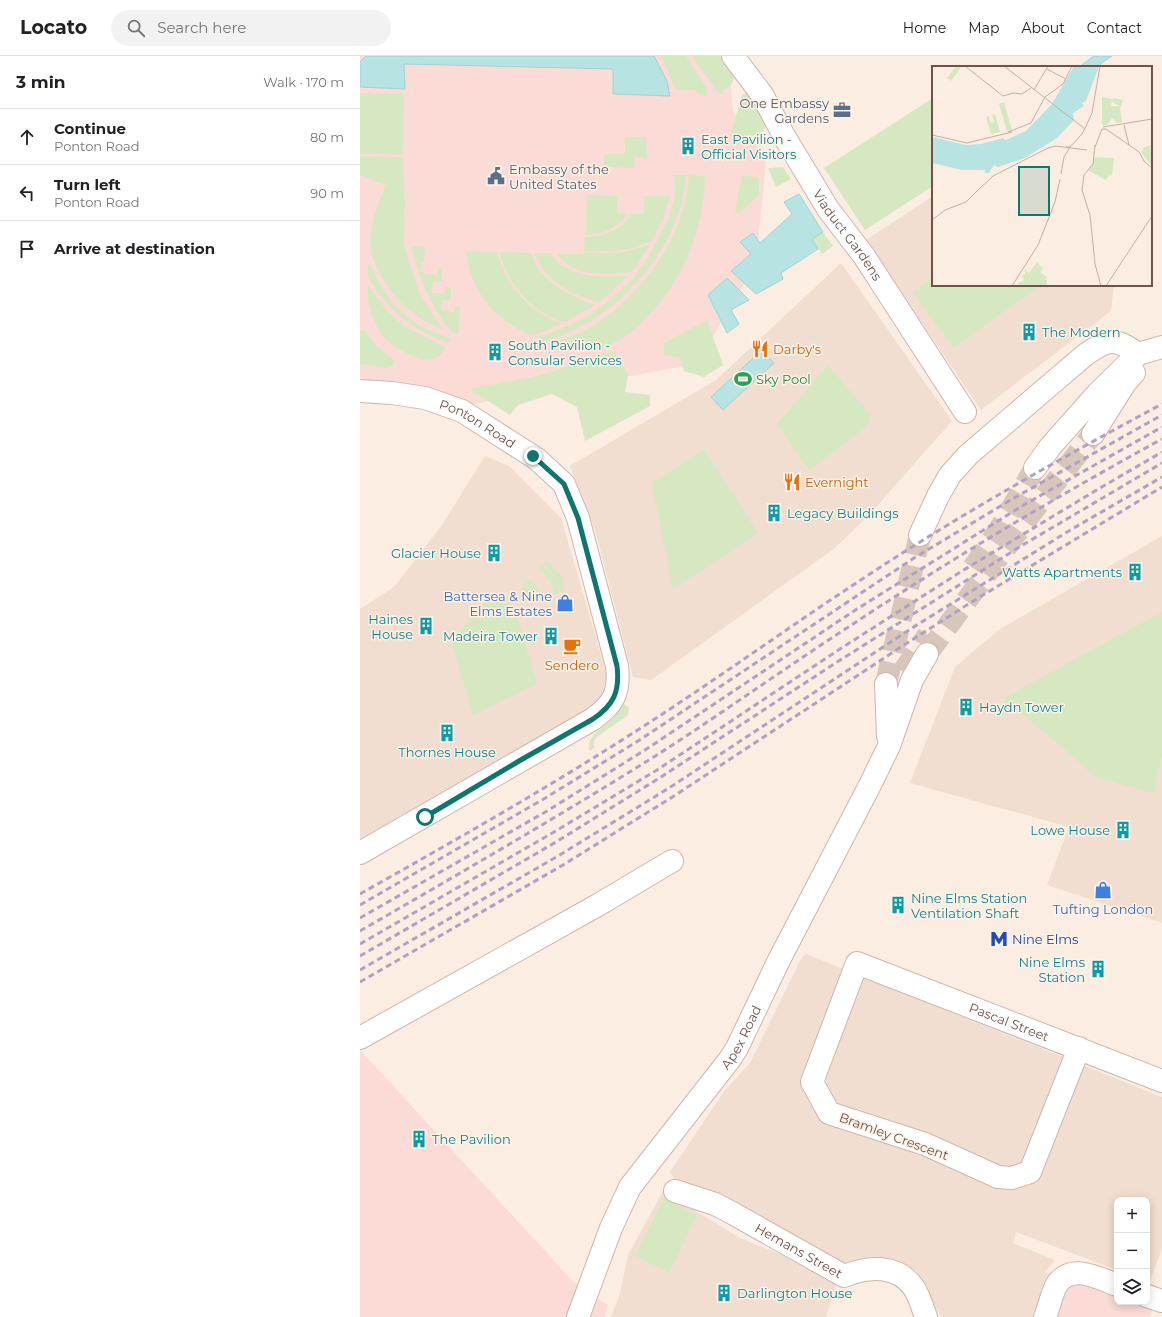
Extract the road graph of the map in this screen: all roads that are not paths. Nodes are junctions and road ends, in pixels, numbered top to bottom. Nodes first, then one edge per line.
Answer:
1 (733, 56) edge
2 (1162, 348) edge
3 (1138, 354) junction
4 (360, 391) edge
5 (965, 412) dead end
6 (1093, 434) tunnel mouth
7 (1035, 468) tunnel mouth
8 (920, 535) tunnel mouth
9 (927, 654) tunnel mouth
10 (894, 678) tunnel mouth
11 (889, 746) junction
12 (360, 853) edge
13 (672, 861) dead end
14 (857, 963) joint
15 (360, 1038) edge
16 (1079, 1048) junction
17 (1162, 1081) edge
18 (675, 1190) dead end
19 (1114, 1284) edge
20 (1150, 1297) edge
21 (1162, 1301) edge
22 (578, 1317) edge
23 (926, 1317) edge
24 (1046, 1317) edge

1 - 5 street, Viaduct Gardens
2 - 3 street
2 - 6 street
3 - 7 street
3 - 8 street
4 - 12 street, Ponton Road
9 - 11 street, Apex Road
10 - 11 street
11 - 22 street, Apex Road
13 - 15 street
14 - 16 street, Pascal Street
14 - 16 street, Bramley Crescent
16 - 17 street, Pascal Street
18 - 23 street, Hemans Street
19 - 24 street
20 - 21 street

